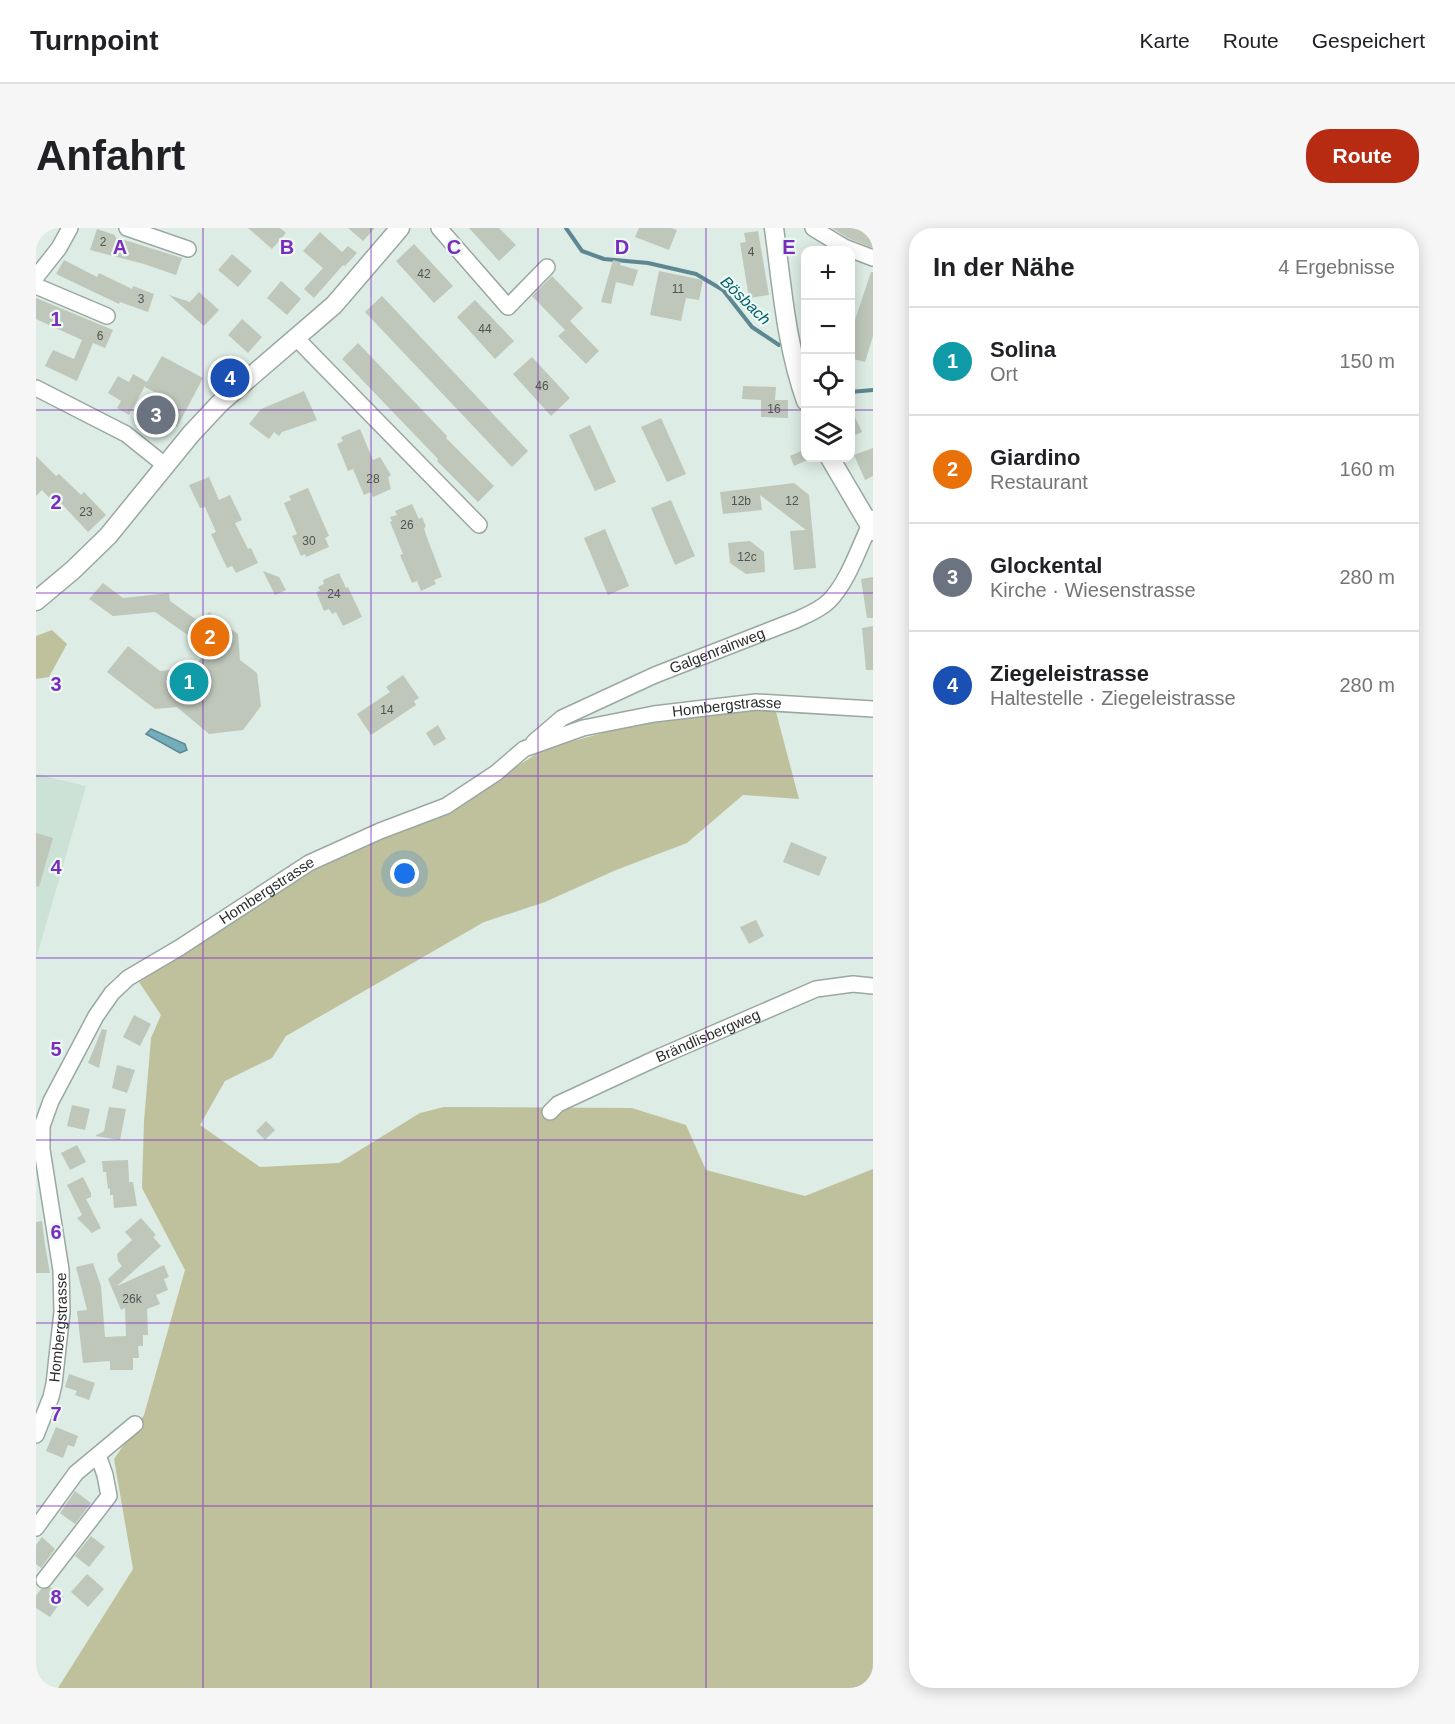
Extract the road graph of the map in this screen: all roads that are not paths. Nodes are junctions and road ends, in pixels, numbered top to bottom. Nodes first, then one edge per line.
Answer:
1 (70, 228) edge
2 (127, 228) edge
3 (400, 228) edge
4 (439, 228) edge
5 (774, 228) edge
6 (813, 228) edge
7 (188, 249) dead end
8 (873, 258) edge
9 (547, 267) dead end
10 (36, 277) edge
11 (36, 286) edge
12 (107, 316) dead end
13 (296, 338) junction
14 (801, 385) edge
15 (36, 388) edge
16 (833, 462) edge
17 (166, 466) junction
18 (479, 525) dead end
19 (872, 525) edge
20 (36, 600) edge
21 (873, 709) edge
22 (524, 749) junction
23 (873, 986) edge
24 (550, 1112) dead end
25 (135, 1424) dead end
26 (36, 1435) edge
27 (98, 1455) junction
28 (36, 1528) edge
29 (44, 1580) dead end

1 - 10 street
2 - 7 street
3 - 13 street
4 - 9 street
5 - 14 street
6 - 8 street
11 - 12 street
13 - 17 street
13 - 18 street
15 - 17 street
16 - 19 street
17 - 20 street
19 - 22 street, Galgenrainweg
21 - 22 street, Hombergstrasse
22 - 26 street, Hombergstrasse
23 - 24 street, Brändlisbergweg
25 - 27 street
27 - 28 street
27 - 29 street

